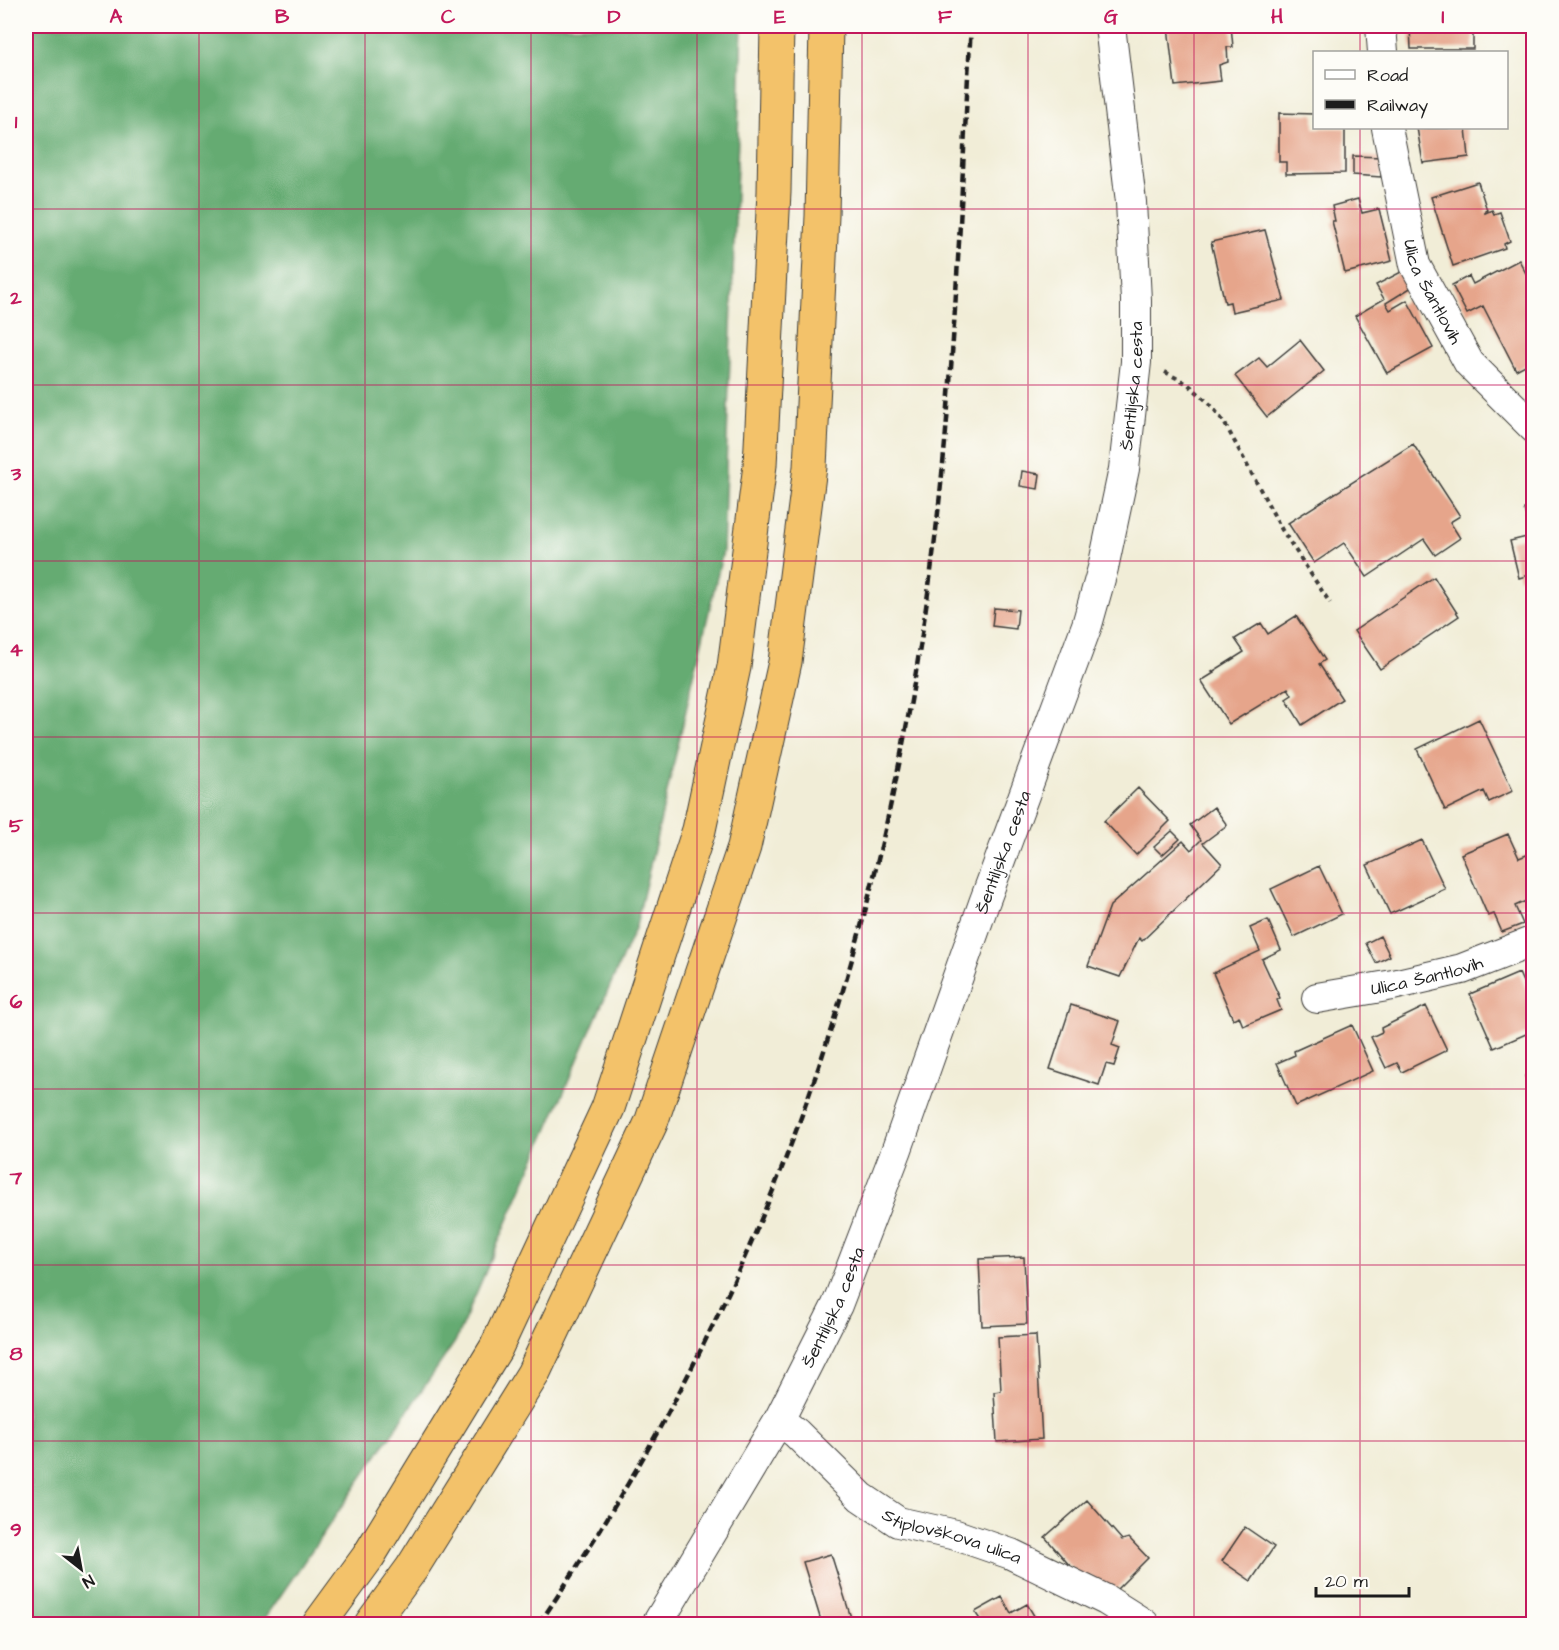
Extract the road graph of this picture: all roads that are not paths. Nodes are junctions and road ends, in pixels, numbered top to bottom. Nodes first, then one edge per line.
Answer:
1 (777, 26) edge
2 (826, 26) edge
3 (1110, 26) edge
4 (1381, 26) edge
5 (1383, 51) edge
6 (1387, 129) edge
7 (1533, 428) edge
8 (1533, 941) edge
9 (1317, 998) dead end
10 (779, 1420) junction
11 (319, 1624) edge
12 (372, 1624) edge
13 (657, 1624) edge
14 (1144, 1624) edge

1 - 11 highway
2 - 12 highway
3 - 10 street, Šentiljska cesta
4 - 5 street
6 - 7 street, Ulica Šantlovih
8 - 9 street, Ulica Šantlovih
10 - 13 street, Šentiljska cesta
10 - 14 street, Stiplovškova ulica

